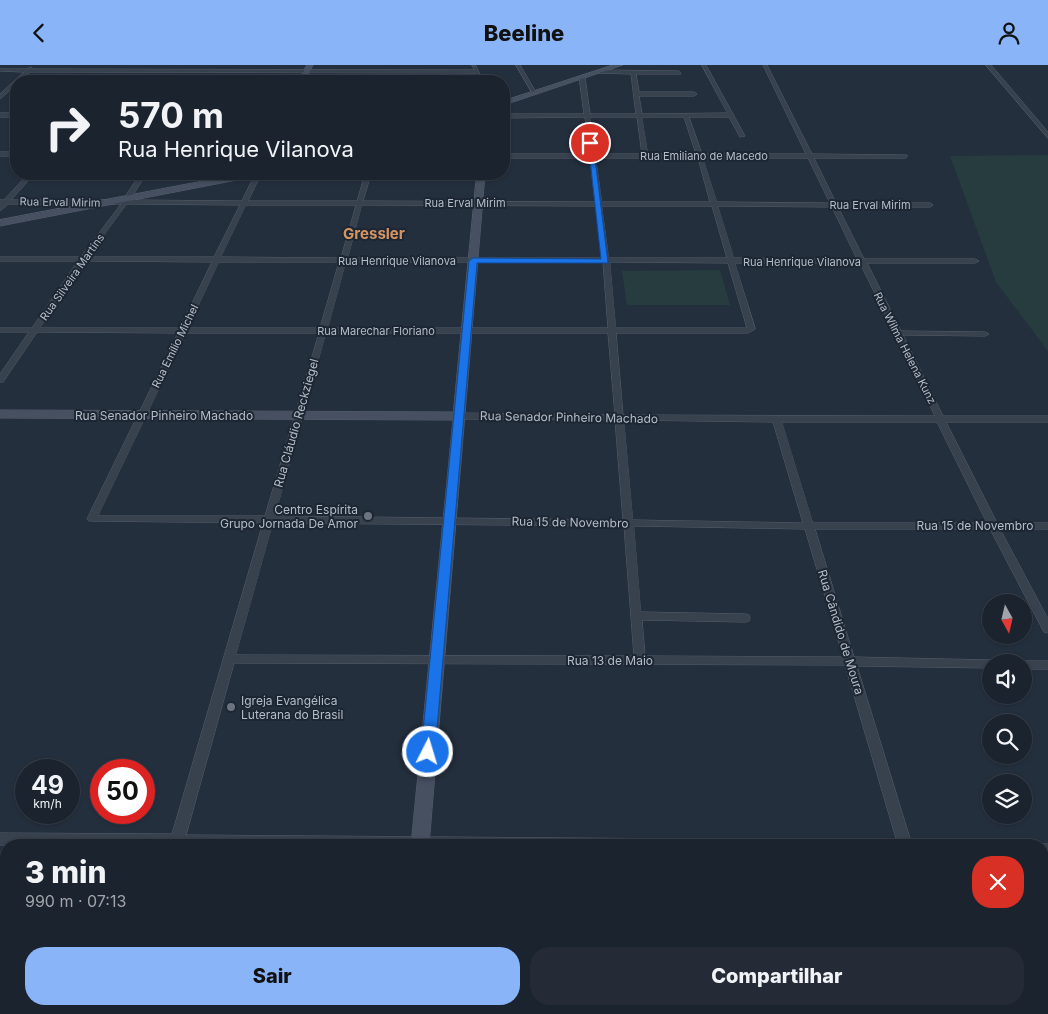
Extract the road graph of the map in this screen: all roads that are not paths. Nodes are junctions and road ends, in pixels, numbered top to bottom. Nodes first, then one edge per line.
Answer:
1 (34, 65) edge
2 (126, 65) edge
3 (215, 65) edge
4 (400, 65) edge
5 (473, 65) edge
6 (518, 65) edge
7 (620, 65) edge
8 (704, 65) edge
9 (765, 65) edge
10 (988, 65) edge
11 (607, 67) edge
12 (308, 68) edge
13 (0, 71) edge
14 (28, 71) junction
15 (121, 71) junction
16 (477, 72) junction
17 (600, 72) junction
18 (633, 72) junction
19 (679, 73) dead end
20 (209, 74) junction
21 (398, 74) junction
22 (23, 75) edge
23 (117, 75) edge
24 (478, 75) edge
25 (582, 77) junction
26 (3, 91) edge
27 (535, 93) junction
28 (636, 94) junction
29 (694, 94) dead end
30 (0, 97) edge
31 (510, 101) edge
32 (731, 115) junction
33 (510, 116) edge
34 (587, 116) junction
35 (686, 116) junction
36 (640, 117) junction
37 (1037, 123) junction
38 (1048, 124) edge
39 (742, 136) dead end
40 (1048, 136) edge
41 (510, 156) edge
42 (592, 156) junction
43 (645, 156) junction
44 (700, 156) junction
45 (810, 156) junction
46 (905, 156) dead end
47 (25, 180) edge
48 (139, 180) edge
49 (224, 180) edge
50 (255, 180) edge
51 (366, 180) edge
52 (480, 180) edge
53 (127, 201) junction
54 (3, 202) edge
55 (244, 202) junction
56 (107, 203) junction
57 (359, 203) junction
58 (478, 203) junction
59 (598, 203) junction
60 (714, 203) junction
61 (833, 204) junction
62 (930, 205) dead end
63 (0, 209) edge
64 (0, 223) edge
65 (0, 259) edge
66 (83, 259) junction
67 (217, 260) junction
68 (343, 261) junction
69 (473, 261) junction
70 (606, 261) junction
71 (974, 261) dead end
72 (732, 262) junction
73 (862, 262) junction
74 (0, 331) edge
75 (34, 331) junction
76 (182, 331) junction
77 (323, 331) junction
78 (467, 331) junction
79 (611, 332) junction
80 (897, 333) junction
81 (986, 334) dead end
82 (0, 380) edge
83 (0, 415) edge
84 (142, 415) junction
85 (298, 415) junction
86 (459, 415) junction
87 (618, 417) junction
88 (940, 418) junction
89 (777, 419) junction
90 (1048, 419) edge
91 (92, 519) joint
92 (268, 520) junction
93 (449, 520) junction
94 (627, 523) junction
95 (993, 525) junction
96 (808, 526) junction
97 (1048, 526) edge
98 (636, 616) junction
99 (745, 618) dead end
100 (1048, 629) edge
101 (229, 659) junction
102 (437, 659) junction
103 (640, 660) junction
104 (851, 661) junction
105 (982, 664) edge
106 (1032, 665) edge
107 (1048, 665) edge
108 (178, 839) edge
109 (420, 839) edge
110 (903, 839) edge

1 - 14 street
2 - 15 street
3 - 20 street
4 - 21 street
5 - 16 street
6 - 27 street
7 - 11 main road
8 - 32 street
9 - 45 street, Rua Wilma Helena Kunz
10 - 37 street
11 - 17 main road
12 - 20 street
12 - 21 street
13 - 14 street
14 - 15 street
14 - 22 street
15 - 20 street
15 - 23 street
16 - 21 street
16 - 24 street
17 - 18 street
17 - 25 main road
18 - 19 street
18 - 28 street
25 - 27 main road
25 - 34 street
26 - 30 street
27 - 31 main road
28 - 29 street
28 - 36 street
32 - 35 street
32 - 39 street
33 - 34 street
34 - 36 street
34 - 42 street
35 - 36 street
35 - 44 street
36 - 43 street
37 - 38 street
37 - 40 street
41 - 42 street, Rua Emiliano de Macedo
42 - 43 street, Rua Emiliano de Macedo
42 - 59 street
43 - 44 street, Rua Emiliano de Macedo
44 - 45 street, Rua Emiliano de Macedo
44 - 60 street
45 - 46 street, Rua Emiliano de Macedo
45 - 61 street, Rua Wilma Helena Kunz
47 - 54 street
48 - 53 street, Rua Silveira Martins
49 - 53 main road
50 - 55 street, Rua Emílio Michel
51 - 57 street, Rua Cláudio Reckziegel
52 - 58 main road
53 - 55 street, Rua Erval Mirim
53 - 56 main road
53 - 66 street, Rua Silveira Martins
54 - 56 street, Rua Erval Mirim
54 - 63 street
55 - 57 street, Rua Erval Mirim
55 - 67 street, Rua Emílio Michel
56 - 64 main road
57 - 58 street, Rua Erval Mirim
57 - 68 street, Rua Cláudio Reckziegel
58 - 59 street, Rua Erval Mirim
58 - 69 main road
59 - 60 street, Rua Erval Mirim
59 - 70 street
60 - 61 street, Rua Erval Mirim
60 - 72 street
61 - 62 street, Rua Erval Mirim
61 - 73 street, Rua Wilma Helena Kunz
65 - 66 street, Rua Henrique Vilanova
66 - 67 street, Rua Henrique Vilanova
66 - 75 street, Rua Silveira Martins
67 - 68 street, Rua Henrique Vilanova
67 - 76 street, Rua Emílio Michel
68 - 69 street, Rua Henrique Vilanova
68 - 77 street, Rua Cláudio Reckziegel
69 - 70 street, Rua Henrique Vilanova
69 - 78 main road
70 - 72 street, Rua Henrique Vilanova
70 - 79 street
71 - 73 street, Rua Henrique Vilanova
72 - 73 street, Rua Henrique Vilanova
72 - 79 street, Rua Marechar Floriano
73 - 80 street, Rua Wilma Helena Kunz
74 - 75 street, Rua Marechar Floriano
75 - 76 street, Rua Marechar Floriano
75 - 82 street, Rua Silveira Martins
76 - 77 street, Rua Marechar Floriano
76 - 84 street, Rua Emílio Michel
77 - 78 street, Rua Marechar Floriano
77 - 85 street, Rua Cláudio Reckziegel
78 - 79 street, Rua Marechar Floriano
78 - 86 main road
79 - 87 street
80 - 81 street
80 - 88 street, Rua Wilma Helena Kunz
83 - 84 main road, Rua Senador Pinheiro Machado
84 - 85 main road, Rua Senador Pinheiro Machado
84 - 91 street, Rua Emílio Michel
85 - 86 main road, Rua Senador Pinheiro Machado
85 - 92 street, Rua Cláudio Reckziegel
86 - 87 street, Rua Senador Pinheiro Machado
86 - 93 main road
87 - 89 street, Rua Senador Pinheiro Machado
87 - 94 street
88 - 89 street, Rua Senador Pinheiro Machado
88 - 90 street, Rua Senador Pinheiro Machado
88 - 95 street, Rua Wilma Helena Kunz
89 - 96 street, Rua Cândido de Moura
91 - 92 street, Rua 15 de Novembro
92 - 93 street, Rua 15 de Novembro
92 - 101 street, Rua Cláudio Reckziegel
93 - 94 street, Rua 15 de Novembro
93 - 102 main road
94 - 96 street, Rua 15 de Novembro
94 - 98 street
95 - 96 street, Rua 15 de Novembro
95 - 97 street, Rua 15 de Novembro
95 - 100 street, Rua Wilma Helena Kunz
96 - 104 street, Rua Cândido de Moura
98 - 99 street
98 - 103 street
101 - 102 street, Rua 13 de Maio
101 - 108 street, Rua Cláudio Reckziegel
102 - 103 street, Rua 13 de Maio
102 - 109 main road
103 - 104 street, Rua 13 de Maio
104 - 105 street, Rua 13 de Maio
104 - 110 street, Rua Cândido de Moura
106 - 107 street

